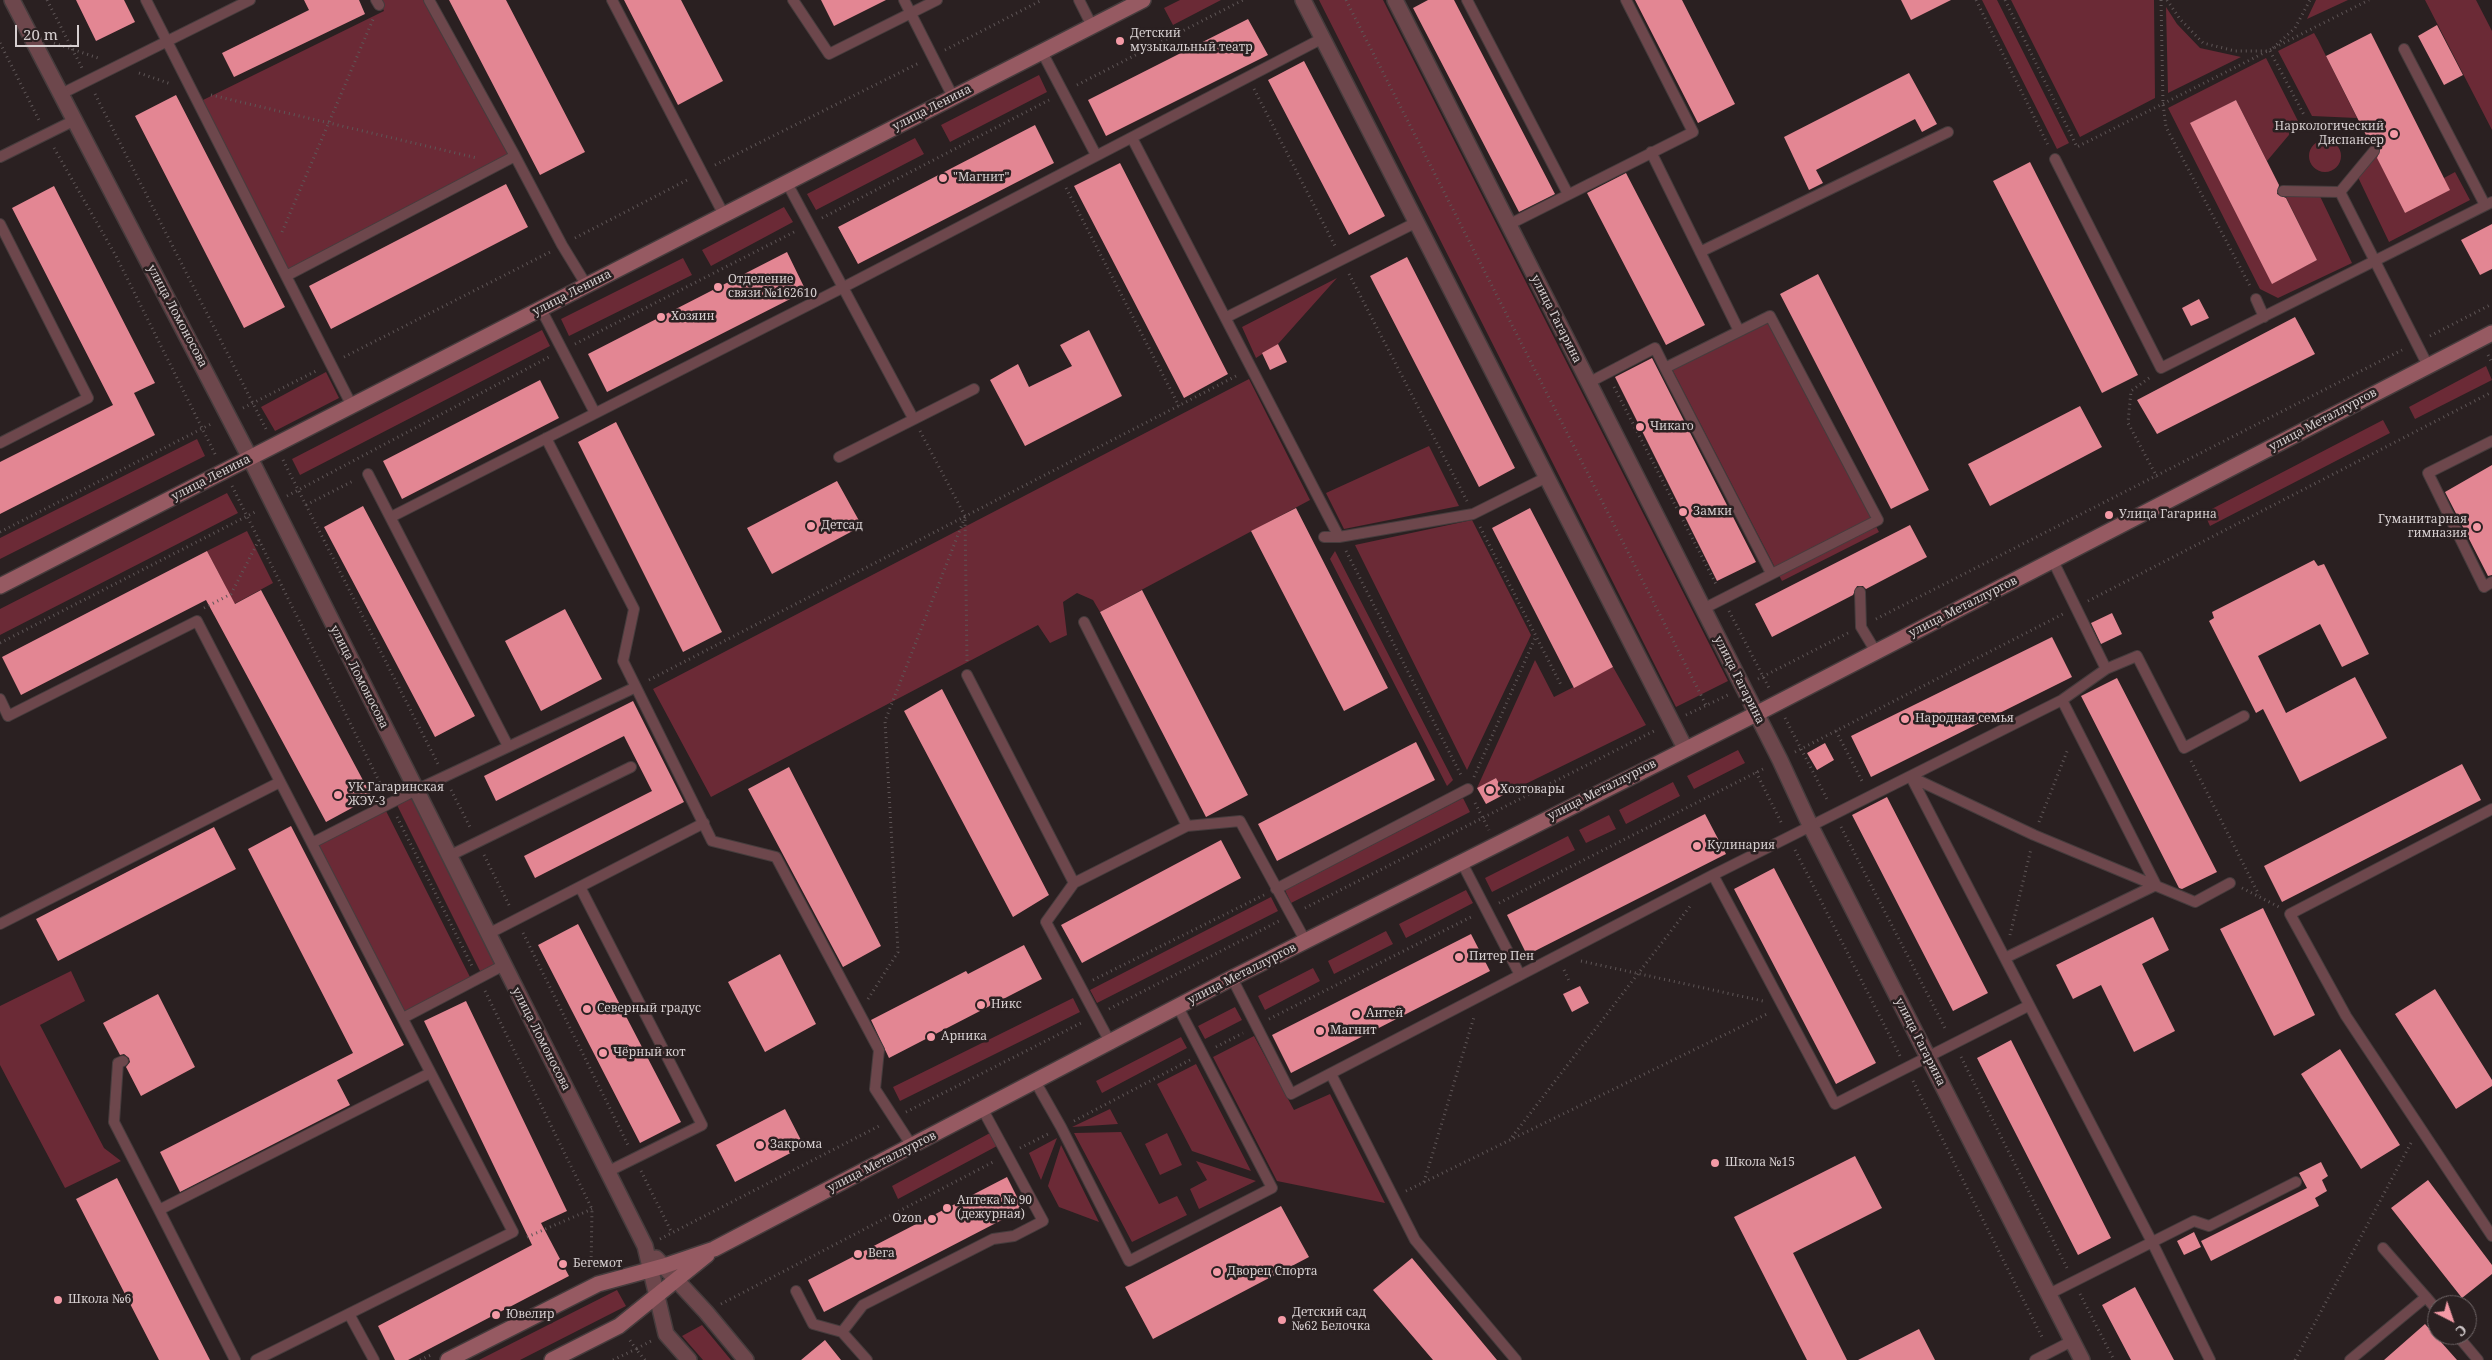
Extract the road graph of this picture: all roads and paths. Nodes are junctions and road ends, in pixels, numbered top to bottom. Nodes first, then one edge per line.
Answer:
1 (12, 0) edge
2 (47, 0) edge
3 (146, 0) edge
4 (250, 0) edge
5 (429, 0) edge
6 (612, 0) edge
7 (793, 0) edge
8 (904, 0) edge
9 (937, 0) edge
10 (1042, 0) edge
11 (1079, 0) edge
12 (1143, 0) edge
13 (1243, 0) edge
14 (1303, 0) edge
15 (1346, 0) edge
16 (1467, 0) edge
17 (1626, 0) edge
18 (1976, 0) edge
19 (2004, 0) edge
20 (2161, 0) edge
21 (2167, 0) edge
22 (2310, 0) edge
23 (2369, 0) edge
24 (1398, 1) edge
25 (2362, 1) edge
26 (378, 3) edge
27 (911, 14) junction
28 (1092, 26) junction
29 (1323, 38) junction
30 (167, 41) junction
31 (0, 44) edge
32 (2404, 49) dead end
33 (2270, 51) junction
34 (1042, 52) junction
35 (932, 57) junction
36 (1248, 78) junction
37 (88, 80) junction
38 (192, 91) junction
39 (1063, 92) junction
40 (61, 94) junction
41 (953, 98) junction
42 (2163, 104) junction
43 (2304, 116) dead end
44 (75, 120) junction
45 (329, 123) junction
46 (1948, 132) dead end
47 (46, 134) junction
48 (1132, 138) junction
49 (2374, 151) dead end
50 (1651, 152) junction
51 (515, 156) junction
52 (1096, 156) junction
53 (0, 157) edge
54 (2055, 159) joint
55 (501, 164) junction
56 (702, 172) junction
57 (787, 182) junction
58 (1066, 189) dead end
59 (2283, 192) dead end
60 (2340, 192) junction
61 (1568, 194) junction
62 (2489, 203) edge
63 (724, 215) junction
64 (1417, 222) junction
65 (0, 224) edge
66 (810, 224) junction
67 (1508, 225) junction
68 (562, 245) junction
69 (274, 252) junction
70 (1700, 252) junction
71 (1342, 260) junction
72 (2376, 261) junction
73 (286, 276) junction
74 (587, 286) junction
75 (842, 288) junction
76 (2256, 299) joint
77 (2492, 304) edge
78 (541, 309) junction
79 (1227, 317) junction
80 (2264, 317) junction
81 (1739, 331) junction
82 (2492, 333) edge
83 (2417, 343) junction
84 (563, 350) junction
85 (330, 364) junction
86 (2428, 366) junction
87 (1252, 368) junction
88 (1666, 368) junction
89 (2161, 368) junction
90 (1607, 373) junction
91 (1588, 383) junction
92 (974, 389) dead end
93 (2492, 392) edge
94 (252, 404) junction
95 (352, 406) junction
96 (1178, 406) junction
97 (595, 414) junction
98 (228, 416) junction
99 (913, 418) junction
100 (203, 429) junction
101 (546, 438) junction
102 (2492, 441) edge
103 (0, 443) edge
104 (276, 445) junction
105 (839, 457) dead end
106 (250, 458) junction
107 (224, 472) junction
108 (368, 474) joint
109 (2157, 477) junction
110 (1545, 478) junction
111 (299, 490) junction
112 (272, 504) junction
113 (306, 505) junction
114 (1473, 514) junction
115 (965, 516) junction
116 (247, 517) junction
117 (391, 517) junction
118 (0, 532) edge
119 (1324, 537) dead end
120 (1339, 537) junction
121 (259, 540) junction
122 (2054, 561) junction
123 (1771, 573) junction
124 (2492, 582) edge
125 (0, 586) edge
126 (1860, 592) dead end
127 (1723, 598) junction
128 (2076, 607) junction
129 (1703, 609) junction
130 (197, 621) junction
131 (1084, 622) dead end
132 (1861, 627) junction
133 (1536, 635) junction
134 (0, 644) edge
135 (1876, 652) junction
136 (2106, 669) junction
137 (967, 675) joint
138 (1762, 677) junction
139 (1561, 685) dead end
140 (636, 687) junction
141 (1743, 687) junction
142 (0, 699) edge
143 (2062, 700) junction
144 (1777, 702) junction
145 (1706, 705) junction
146 (1756, 714) junction
147 (2244, 716) dead end
148 (4, 718) edge
149 (1671, 722) junction
150 (1836, 731) junction
151 (508, 746) junction
152 (1685, 748) junction
153 (2184, 748) junction
154 (1800, 749) junction
155 (1780, 760) junction
156 (631, 767) dead end
157 (444, 776) junction
158 (1911, 777) junction
159 (280, 782) junction
160 (1468, 789) junction
161 (416, 790) junction
162 (1870, 796) junction
163 (390, 803) junction
164 (2492, 809) edge
165 (1835, 815) junction
166 (1482, 817) junction
167 (704, 823) junction
168 (1187, 826) junction
169 (1810, 827) junction
170 (478, 842) junction
171 (312, 843) junction
172 (1496, 844) junction
173 (449, 856) junction
174 (1461, 861) junction
175 (1713, 875) junction
176 (1074, 883) junction
177 (2230, 883) joint
178 (2156, 885) junction
179 (580, 887) junction
180 (1276, 889) junction
181 (2259, 895) junction
182 (1486, 909) junction
183 (2290, 914) junction
184 (1290, 916) junction
185 (517, 920) junction
186 (0, 924) edge
187 (488, 934) junction
188 (1306, 942) junction
189 (1556, 956) junction
190 (2005, 958) junction
191 (504, 965) junction
192 (1639, 974) junction
193 (1520, 975) junction
194 (1232, 978) junction
195 (479, 979) junction
196 (1570, 983) dead end
197 (1080, 987) junction
198 (1481, 995) junction
199 (1783, 1006) junction
200 (2028, 1006) junction
201 (1178, 1007) junction
202 (859, 1013) junction
203 (1095, 1016) junction
204 (402, 1018) junction
205 (1256, 1026) junction
206 (1111, 1044) junction
207 (1954, 1044) junction
208 (1202, 1054) junction
209 (1928, 1057) junction
210 (123, 1061) dead end
211 (430, 1072) junction
212 (1331, 1074) junction
213 (1036, 1081) junction
214 (983, 1110) junction
215 (894, 1118) junction
216 (2420, 1126) junction
217 (1062, 1127) junction
218 (1510, 1140) junction
219 (912, 1146) junction
220 (1008, 1154) junction
221 (635, 1158) junction
222 (608, 1172) junction
223 (1424, 1182) junction
224 (2296, 1182) dead end
225 (1393, 1198) junction
226 (592, 1209) junction
227 (159, 1210) junction
228 (513, 1232) junction
229 (672, 1233) junction
230 (2492, 1236) edge
231 (2152, 1242) junction
232 (645, 1246) junction
233 (2383, 1248) dead end
234 (714, 1250) junction
235 (657, 1268) junction
236 (599, 1269) dead end
237 (677, 1281) junction
238 (2074, 1282) junction
239 (796, 1291) dead end
240 (2048, 1294) junction
241 (2426, 1297) joint
242 (656, 1298) junction
243 (706, 1312) junction
244 (349, 1314) junction
245 (842, 1332) junction
246 (666, 1334) junction
247 (2072, 1341) junction
248 (2466, 1345) edge
249 (235, 1360) edge
250 (256, 1360) edge
251 (374, 1360) edge
252 (448, 1360) edge
253 (552, 1360) edge
254 (645, 1360) edge
255 (689, 1360) edge
256 (746, 1360) edge
257 (867, 1360) edge
258 (1516, 1360) edge
259 (2035, 1360) edge
260 (2082, 1360) edge
261 (2114, 1360) edge
262 (2210, 1360) edge
263 (2295, 1360) edge
264 (2350, 1360) edge
265 (2478, 1360) edge

1 - 40 street, улица Ломоносова
2 - 37 path
3 - 30 lane
4 - 30 lane
5 - 51 lane
6 - 56 lane
7 - 27 lane
8 - 27 lane
9 - 27 lane
10 - 35 path
11 - 28 lane
12 - 28 street, улица Ленина
13 - 39 path
14 - 29 street
15 - 145 path
16 - 61 lane
17 - 50 lane
18 - 54 path
19 - 42 path
20 - 42 path
21 - 33 path
22 - 33 path
23 - 25 path
24 - 67 street, улица Гагарина
25 - 33 path
26 - 45 path
27 - 35 lane
28 - 34 street, улица Ленина
29 - 36 lane
29 - 64 street
30 - 37 lane
30 - 38 lane
31 - 47 path
32 - 62 lane
33 - 42 path
33 - 43 path
34 - 39 lane
34 - 41 street, улица Ленина
35 - 41 lane
35 - 56 path
36 - 48 lane
36 - 71 path
37 - 40 lane
37 - 94 path
38 - 45 path
38 - 69 lane
39 - 52 lane
39 - 66 path
40 - 44 street, улица Ломоносова
41 - 57 street, улица Ленина
42 - 76 path
44 - 47 lane
44 - 98 street, улица Ломоносова
45 - 55 path
45 - 69 path
46 - 70 lane
47 - 53 lane
47 - 100 path
48 - 52 lane
48 - 79 lane
49 - 60 lane
50 - 61 lane
50 - 70 lane
51 - 55 lane
51 - 68 lane
52 - 75 lane
54 - 89 lane
55 - 73 lane
56 - 63 lane
56 - 68 path
57 - 63 street, улица Ленина
57 - 66 lane
58 - 96 path
59 - 60 lane
60 - 72 lane
61 - 67 lane
62 - 72 lane
63 - 74 street, улица Ленина
64 - 71 lane
64 - 110 street
65 - 103 lane
66 - 75 lane
66 - 84 path
67 - 91 street, улица Гагарина
68 - 74 lane
68 - 85 path
69 - 73 lane
70 - 81 lane
71 - 79 lane
71 - 114 path
72 - 80 lane
72 - 83 lane
73 - 85 lane
74 - 78 street, улица Ленина
75 - 97 lane
75 - 99 lane
76 - 80 lane
77 - 83 path
78 - 84 lane
78 - 95 street, улица Ленина
79 - 87 lane
80 - 89 lane
81 - 88 lane
81 - 123 lane
82 - 86 street, улица Металлургов
83 - 86 lane
83 - 109 path
84 - 97 lane
84 - 111 path
85 - 94 path
85 - 95 lane
86 - 122 street, улица Металлургов
87 - 96 path
87 - 120 lane
88 - 90 lane
88 - 123 lane
89 - 109 path
90 - 91 lane
90 - 127 path
91 - 129 street, улица Гагарина
92 - 99 lane
93 - 128 path
94 - 98 path
94 - 104 path
95 - 104 street, улица Ленина
96 - 115 path
97 - 101 lane
98 - 100 path
98 - 106 street, улица Ломоносова
99 - 105 lane
99 - 115 path
100 - 107 path
100 - 118 path
101 - 117 lane
101 - 140 lane
102 - 124 lane
104 - 106 street, улица Ленина
104 - 111 path
106 - 107 street, улица Ленина
106 - 112 street, улица Ломоносова
107 - 116 path
107 - 125 street, улица Ленина
108 - 113 path
108 - 117 lane
109 - 132 path
110 - 114 lane
110 - 149 street
111 - 112 path
111 - 113 path
112 - 116 path
112 - 161 street, улица Ломоносова
113 - 157 path
114 - 120 lane
114 - 133 path
115 - 137 path
115 - 140 path
115 - 202 path
116 - 121 path
116 - 134 path
117 - 151 lane
119 - 120 lane
120 - 160 path
121 - 130 path
121 - 163 path
122 - 128 lane
122 - 135 street, улица Металлургов
123 - 127 lane
126 - 132 lane
127 - 129 lane
127 - 138 path
128 - 136 lane
128 - 150 path
129 - 141 street, улица Гагарина
130 - 148 lane
130 - 159 lane
131 - 168 lane
132 - 135 lane
132 - 138 path
133 - 139 path
133 - 160 path
135 - 144 street, улица Металлургов
136 - 143 lane
136 - 153 lane
137 - 176 lane
138 - 141 path
138 - 144 path
140 - 151 lane
140 - 167 lane
141 - 145 path
141 - 146 street, улица Гагарина
142 - 148 lane
143 - 158 lane
143 - 178 lane
144 - 146 street, улица Металлургов
144 - 154 path
145 - 149 path
146 - 152 street, улица Металлургов
146 - 155 street, улица Гагарина
147 - 153 lane
149 - 152 street
149 - 166 path
150 - 154 path
150 - 162 path
151 - 157 lane
152 - 172 street, улица Металлургов
153 - 181 path
154 - 155 path
154 - 165 path
155 - 169 street, улица Гагарина
155 - 182 path
156 - 170 lane
157 - 161 lane
157 - 170 path
158 - 162 lane
158 - 178 lane
158 - 190 lane
159 - 171 lane
159 - 186 lane
160 - 166 path
160 - 180 lane
161 - 163 lane
161 - 173 street, улица Ломоносова
162 - 165 lane
163 - 171 lane
163 - 195 path
164 - 183 lane
165 - 169 lane
165 - 207 path
166 - 172 path
166 - 184 path
167 - 179 lane
167 - 202 lane
168 - 176 lane
168 - 180 lane
169 - 175 lane
169 - 209 street, улица Гагарина
170 - 173 lane
170 - 185 path
171 - 204 lane
172 - 174 street, улица Металлургов
173 - 187 street, улица Ломоносова
174 - 182 lane
174 - 188 street, улица Металлургов
175 - 189 lane
175 - 192 path
175 - 199 lane
176 - 197 lane
177 - 178 lane
177 - 181 path
178 - 190 lane
179 - 185 lane
179 - 221 lane
180 - 184 lane
180 - 197 path
181 - 183 path
182 - 193 lane
182 - 205 path
183 - 216 lane
184 - 188 lane
184 - 203 path
185 - 187 lane
185 - 221 path
187 - 191 street, улица Ломоносова
188 - 194 street, улица Металлургов
189 - 192 path
189 - 193 lane
189 - 196 path
190 - 200 lane
191 - 195 lane
191 - 222 street, улица Ломоносова
192 - 199 path
192 - 218 path
193 - 198 lane
194 - 201 street, улица Металлургов
194 - 205 lane
195 - 204 lane
195 - 226 path
197 - 203 lane
198 - 212 lane
198 - 223 path
199 - 209 lane
199 - 218 path
200 - 207 lane
200 - 231 lane
201 - 206 street, улица Металлургов
201 - 208 lane
202 - 215 lane
203 - 206 lane
203 - 215 path
204 - 211 lane
205 - 208 path
205 - 212 lane
206 - 213 street, улица Металлургов
207 - 209 lane
207 - 238 path
208 - 217 path
208 - 217 lane
209 - 240 street, улица Гагарина
210 - 227 lane
211 - 227 lane
211 - 228 lane
212 - 225 lane
213 - 214 street, улица Металлургов
213 - 217 lane
214 - 219 street, улица Металлургов
214 - 220 lane
215 - 219 lane
215 - 229 path
216 - 230 lane
216 - 263 path
217 - 220 path
218 - 223 path
219 - 234 street, улица Металлургов
220 - 243 path
220 - 245 lane
221 - 222 lane
221 - 229 path
222 - 232 street, улица Ломоносова
223 - 225 path
224 - 231 lane
225 - 258 lane
226 - 228 path
226 - 236 path
227 - 249 lane
228 - 244 lane
229 - 232 path
231 - 238 lane
231 - 262 lane
232 - 235 street
233 - 241 lane
234 - 235 street, улица Металлургов
234 - 237 street, улица Металлургов
235 - 237 street
235 - 242 street
235 - 252 street, улица Металлургов
237 - 242 street, улица Металлургов
237 - 243 street
238 - 240 lane
238 - 261 path
239 - 245 lane
240 - 247 street, улица Гагарина
241 - 264 lane
242 - 246 street
242 - 253 street, улица Металлургов
243 - 256 street
244 - 250 lane
244 - 251 lane
245 - 257 lane
246 - 254 path
246 - 255 street
247 - 259 lane
247 - 260 street, улица Гагарина
248 - 265 lane

